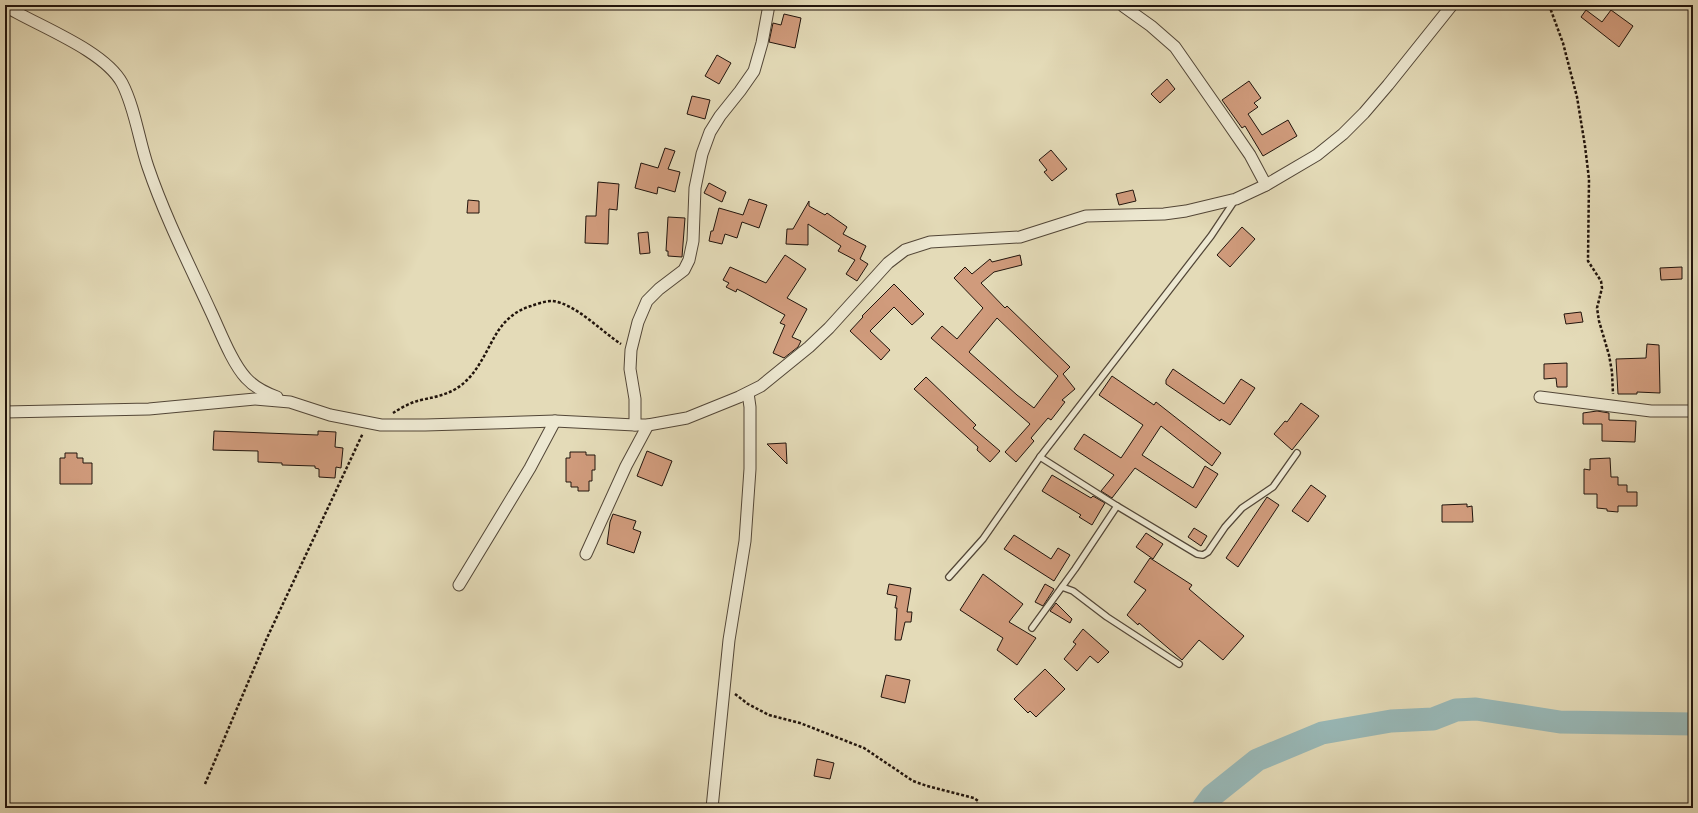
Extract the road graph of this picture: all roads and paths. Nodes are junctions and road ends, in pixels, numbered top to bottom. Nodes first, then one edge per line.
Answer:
1 (769, 5) edge
2 (1452, 5) edge
3 (1549, 5) edge
4 (5, 6) edge
5 (1123, 6) dead end
6 (1266, 185) junction
7 (1236, 199) junction
8 (631, 350) junction
9 (748, 393) junction
10 (1540, 396) dead end
11 (290, 402) junction
12 (1611, 407) junction
13 (1693, 411) edge
14 (5, 412) edge
15 (555, 421) junction
16 (368, 423) junction
17 (381, 424) junction
18 (635, 425) junction
19 (648, 425) junction
20 (1297, 453) dead end
21 (1040, 457) junction
22 (1117, 506) junction
23 (586, 554) dead end
24 (949, 577) dead end
25 (459, 585) dead end
26 (1062, 587) junction
27 (1032, 628) dead end
28 (1178, 664) dead end
29 (724, 685) junction
30 (205, 784) dead end
31 (712, 808) edge
32 (977, 808) edge

1 - 8 street
2 - 6 street
3 - 12 path
4 - 11 street
5 - 6 street
6 - 7 street
7 - 9 street
7 - 21 lane
8 - 17 path
8 - 18 street
9 - 19 street
9 - 29 street
10 - 12 street
11 - 14 street
11 - 16 street
12 - 13 street
15 - 17 street
15 - 18 street
15 - 25 street
16 - 17 street
16 - 30 path
18 - 19 street
19 - 23 street
20 - 22 lane
21 - 22 lane
21 - 24 lane
22 - 26 lane
26 - 27 lane
26 - 28 lane
29 - 31 street
29 - 32 path

